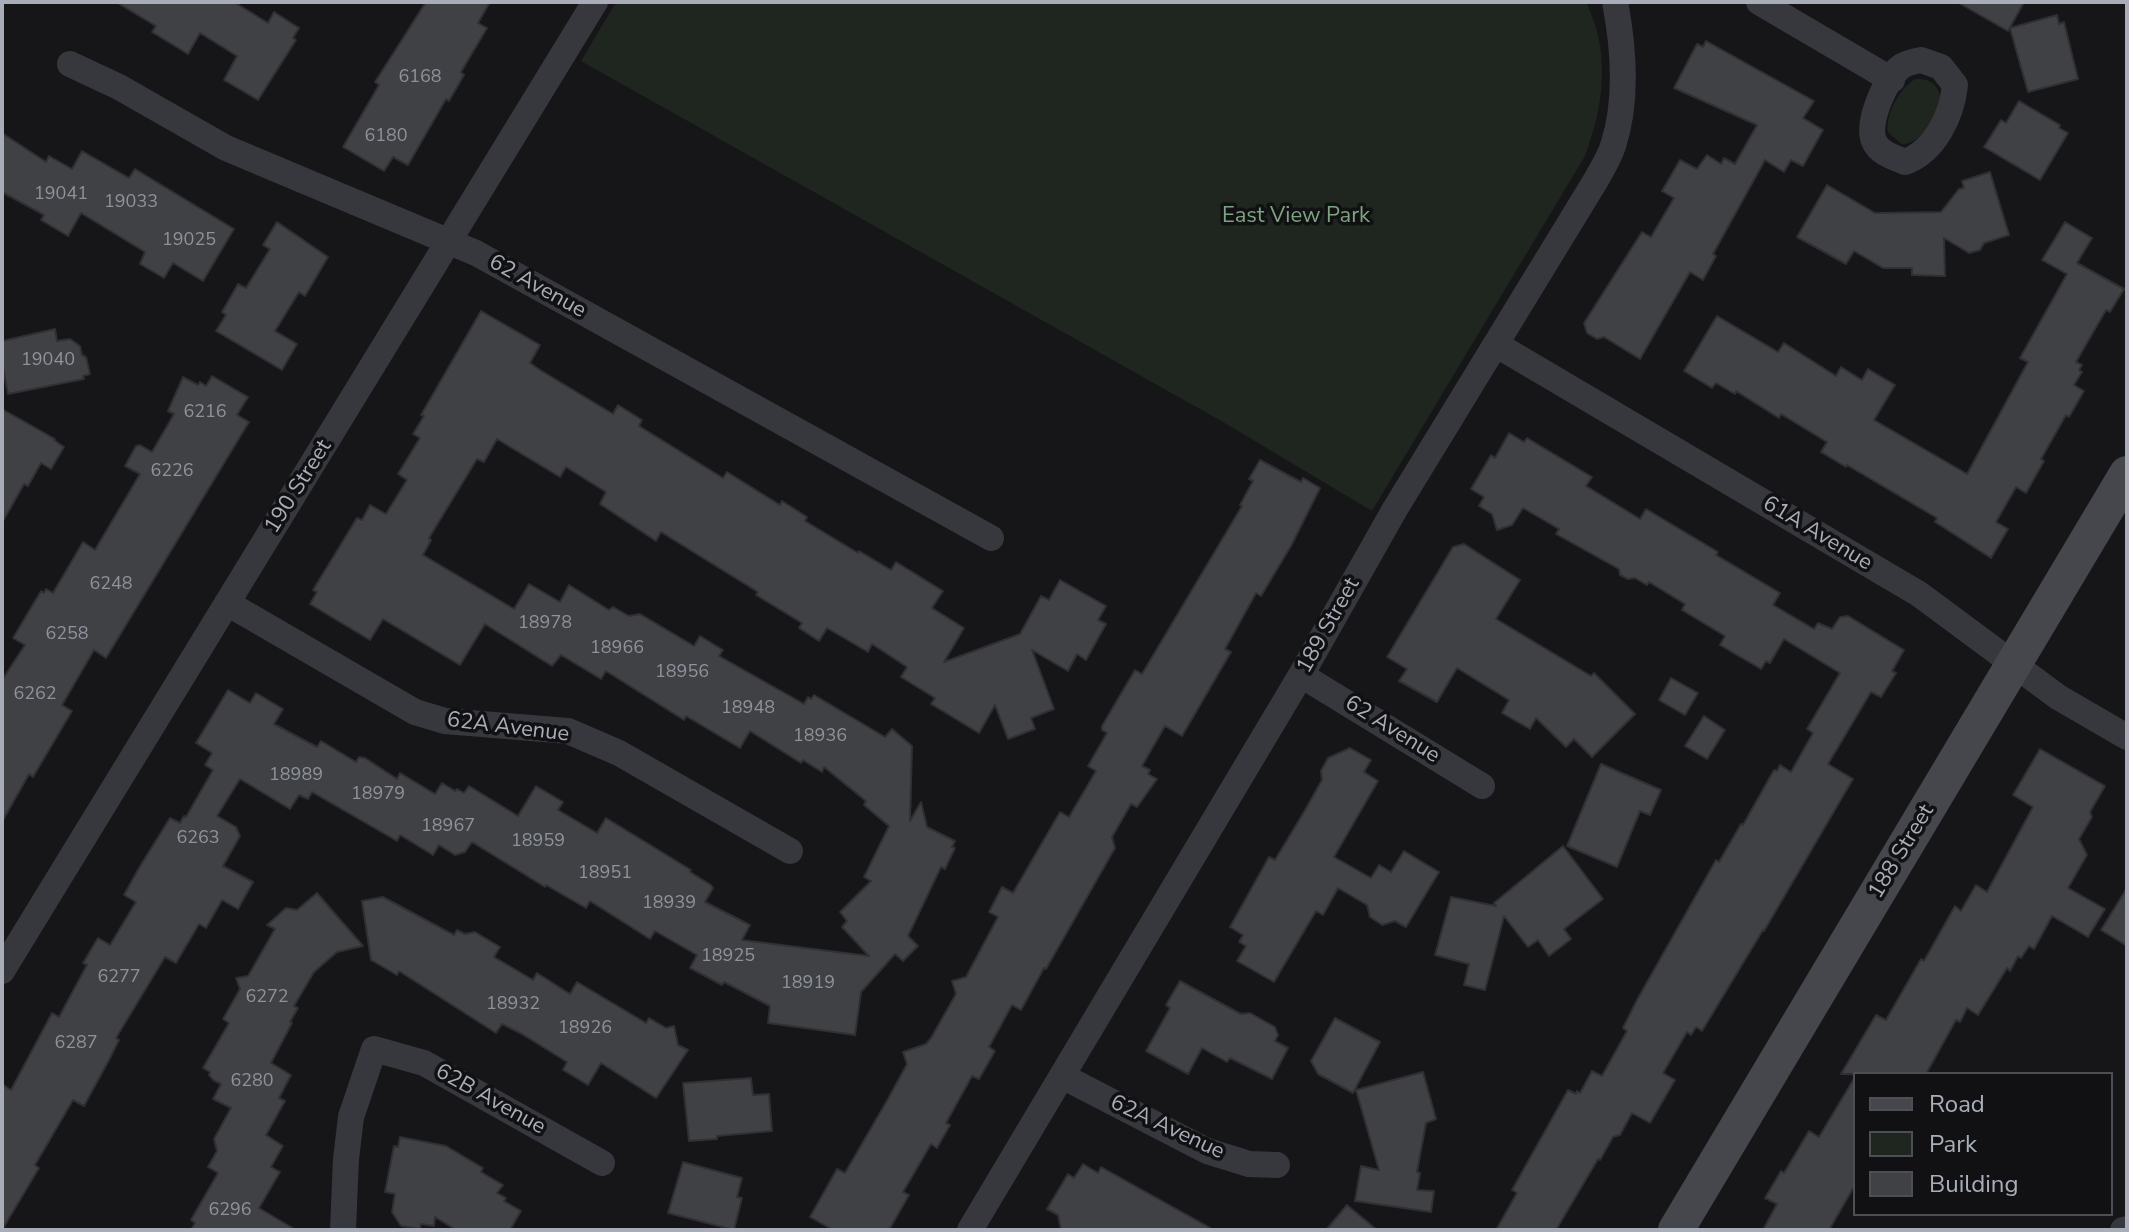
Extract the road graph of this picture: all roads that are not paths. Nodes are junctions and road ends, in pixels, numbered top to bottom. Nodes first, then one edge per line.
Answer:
1 (595, 2) edge
2 (1616, 2) edge
3 (1759, 2) edge
4 (70, 64) dead end
5 (1892, 80) dead end
6 (450, 241) junction
7 (1497, 345) junction
8 (2127, 474) edge
9 (991, 538) dead end
10 (227, 603) junction
11 (2013, 666) junction
12 (1301, 675) junction
13 (2127, 737) edge
14 (1482, 786) dead end
15 (790, 851) dead end
16 (2, 971) edge
17 (1062, 1076) junction
18 (602, 1163) dead end
19 (1277, 1165) dead end
20 (343, 1230) edge
21 (970, 1230) edge
22 (1676, 1230) edge

1 - 6 street, 190 Street
2 - 7 street, 189 Street
3 - 5 street
4 - 6 street, 62 Avenue
6 - 9 street, 62 Avenue
6 - 10 street, 190 Street
7 - 11 street, 61A Avenue
7 - 12 street, 189 Street
8 - 11 street, 188 Street
10 - 15 street, 62A Avenue
10 - 16 street, 190 Street
11 - 13 street, 61A Avenue
11 - 22 street, 188 Street
12 - 14 street, 62 Avenue
12 - 17 street, 189 Street
17 - 19 street, 62A Avenue
17 - 21 street, 189 Street
18 - 20 street, 62B Avenue

